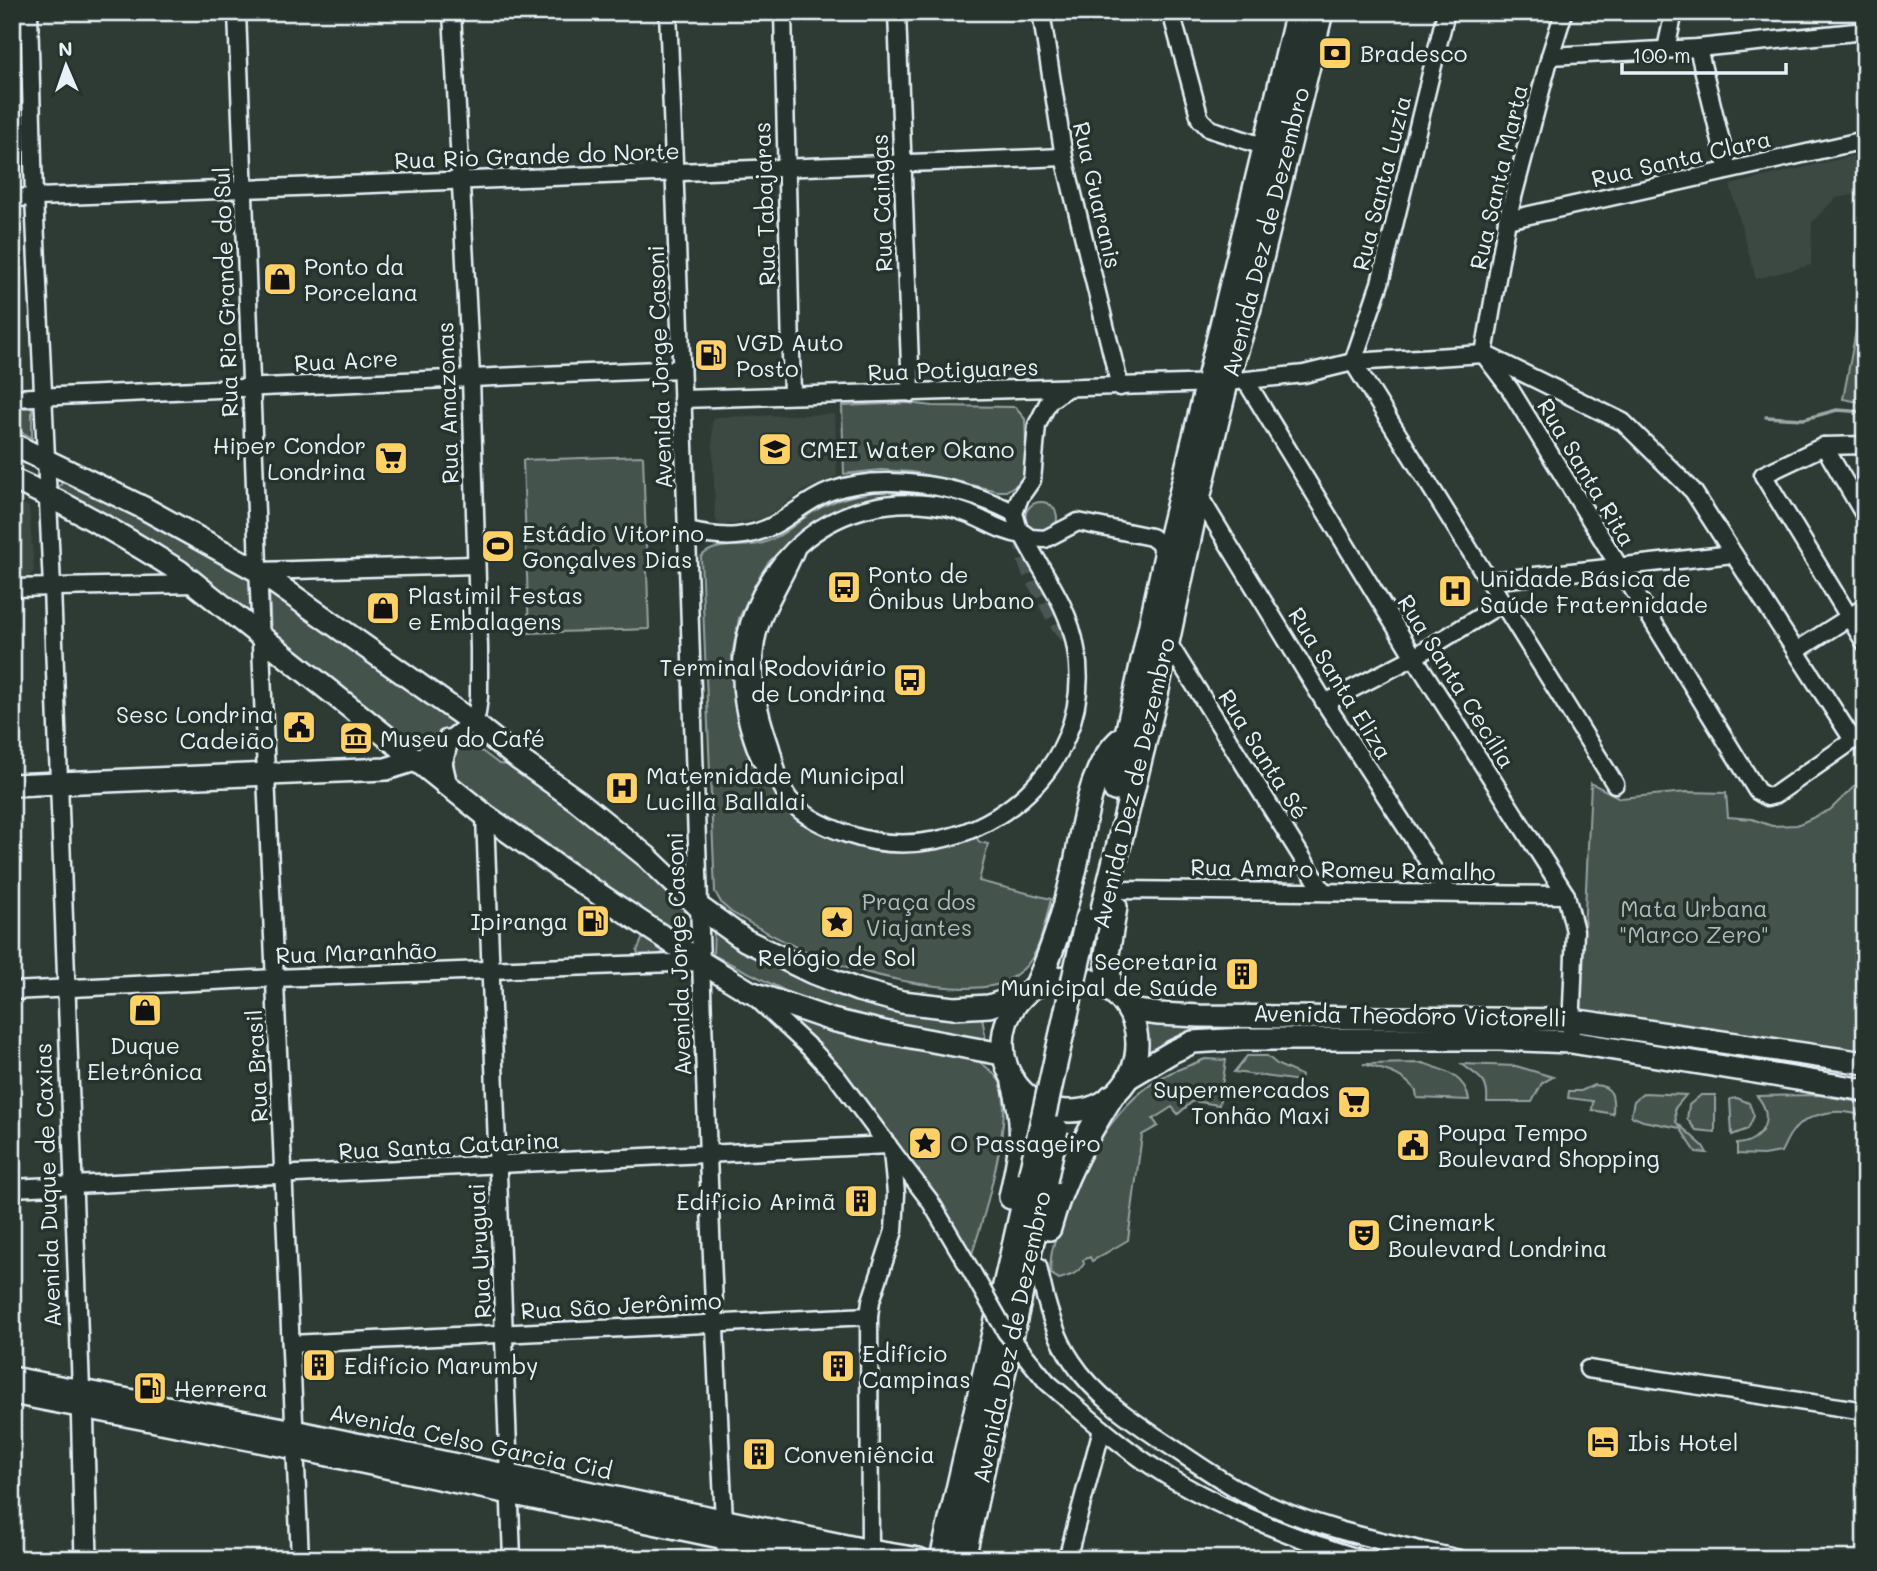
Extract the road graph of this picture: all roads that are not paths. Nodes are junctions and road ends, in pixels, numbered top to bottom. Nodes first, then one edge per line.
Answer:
1 (29, 12) edge
2 (237, 12) edge
3 (452, 12) edge
4 (668, 12) edge
5 (783, 12) edge
6 (897, 12) edge
7 (1041, 12) edge
8 (1298, 12) edge
9 (1321, 12) edge
10 (1446, 12) edge
11 (1564, 12) edge
12 (1674, 12) edge
13 (1172, 14) edge
14 (1865, 31) edge
15 (1698, 48) junction
16 (1666, 49) junction
17 (1550, 56) junction
18 (1865, 140) edge
19 (1266, 147) junction
20 (1064, 158) junction
21 (903, 164) junction
22 (786, 169) junction
23 (1728, 170) junction
24 (675, 172) junction
25 (460, 182) junction
26 (244, 189) junction
27 (34, 197) junction
28 (12, 198) edge
29 (1507, 220) junction
30 (1484, 354) junction
31 (1353, 362) junction
32 (681, 369) junction
33 (471, 377) junction
34 (1227, 382) junction
35 (252, 387) junction
36 (1120, 387) junction
37 (1067, 388) junction
38 (911, 393) junction
39 (792, 395) junction
40 (43, 397) junction
41 (12, 398) edge
42 (682, 399) junction
43 (12, 444) edge
44 (1865, 445) edge
45 (1824, 446) junction
46 (46, 461) junction
47 (12, 479) edge
48 (47, 495) junction
49 (1199, 496) junction
50 (1014, 513) junction
51 (1865, 516) edge
52 (688, 531) junction
53 (1023, 535) junction
54 (1733, 554) junction
55 (1165, 560) junction
56 (475, 565) junction
57 (1618, 566) junction
58 (258, 571) junction
59 (1490, 581) junction
60 (195, 584) junction
61 (52, 587) junction
62 (12, 588) edge
63 (1504, 602) junction
64 (1865, 607) edge
65 (1849, 617) junction
66 (261, 637) junction
67 (1167, 641) junction
68 (1865, 643) edge
69 (1796, 651) junction
70 (1414, 657) junction
71 (1325, 703) junction
72 (472, 722) junction
73 (1859, 736) edge
74 (1135, 738) junction
75 (447, 741) junction
76 (415, 760) junction
77 (266, 775) junction
78 (58, 783) junction
79 (12, 785) edge
80 (446, 785) junction
81 (1615, 785) dead end
82 (485, 815) junction
83 (1119, 890) junction
84 (1323, 891) junction
85 (1448, 892) junction
86 (1566, 895) junction
87 (699, 907) junction
88 (701, 962) junction
89 (490, 969) junction
90 (275, 978) junction
91 (66, 989) junction
92 (1031, 989) junction
93 (1110, 990) junction
94 (12, 991) edge
95 (750, 992) junction
96 (1128, 1010) junction
97 (1572, 1020) junction
98 (1571, 1042) junction
99 (1003, 1054) junction
100 (1865, 1063) edge
101 (1128, 1078) junction
102 (1014, 1083) junction
103 (1865, 1090) edge
104 (1111, 1097) junction
105 (890, 1148) junction
106 (707, 1156) junction
107 (498, 1166) junction
108 (284, 1176) junction
109 (73, 1186) junction
110 (12, 1188) edge
111 (1038, 1266) junction
112 (1007, 1312) junction
113 (869, 1316) junction
114 (713, 1324) junction
115 (505, 1333) junction
116 (291, 1344) junction
117 (1588, 1369) dead end
118 (12, 1378) edge
119 (12, 1393) edge
120 (82, 1400) junction
121 (1865, 1411) edge
122 (1102, 1429) junction
123 (295, 1439) junction
124 (509, 1484) junction
125 (725, 1539) edge
126 (869, 1555) edge
127 (910, 1557) edge
128 (86, 1559) edge
129 (300, 1559) edge
130 (512, 1559) edge
131 (807, 1559) edge
132 (942, 1559) edge
133 (963, 1559) edge
134 (1067, 1559) edge
135 (1361, 1559) edge
136 (1460, 1559) edge

1 - 27 street, Avenida Duque de Caxias
2 - 26 street, Rua Rio Grande do Sul
3 - 25 street, Rua Amazonas
4 - 24 street, Avenida Jorge Casoni
5 - 22 street, Rua Tabajaras
6 - 21 street, Rua Caingas
7 - 20 street, Rua Guaranis
8 - 19 highway, Avenida Dez de Dezembro
9 - 34 highway, Avenida Dez de Dezembro
10 - 31 street, Rua Santa Luzia
11 - 17 street, Rua Santa Marta
12 - 16 street
13 - 19 street
14 - 15 street
15 - 16 street
15 - 23 street
16 - 17 street
17 - 29 street, Rua Santa Marta
18 - 23 street, Rua Santa Clara
19 - 34 highway, Avenida Dez de Dezembro
20 - 21 street, Rua Rio Grande do Norte
20 - 36 street, Rua Guaranis
21 - 22 street, Rua Rio Grande do Norte
21 - 38 street, Rua Caingas
22 - 24 street, Rua Rio Grande do Norte
22 - 39 street, Rua Tabajaras
23 - 29 street, Rua Santa Clara
24 - 25 street, Rua Rio Grande do Norte
24 - 32 street, Avenida Jorge Casoni
25 - 26 street, Rua Rio Grande do Norte
25 - 33 street, Rua Amazonas
26 - 27 street, Rua Rio Grande do Norte
26 - 35 street, Rua Rio Grande do Sul
27 - 28 street, Rua Rio Grande do Norte
27 - 40 street, Avenida Duque de Caxias
29 - 30 street, Rua Santa Marta
30 - 31 street, Rua Potiguares
30 - 54 street
30 - 57 street, Rua Santa Rita
31 - 34 street, Rua Potiguares
31 - 59 street
32 - 33 street, Rua Acre
32 - 42 street, Avenida Jorge Casoni
33 - 35 street, Rua Acre
33 - 56 street, Rua Amazonas
34 - 36 street, Rua Potiguares
34 - 49 highway, Avenida Dez de Dezembro
34 - 55 highway, Avenida Dez de Dezembro
34 - 70 street, Rua Santa Cecília
35 - 40 street, Rua Acre
35 - 58 street, Rua Rio Grande do Sul
36 - 37 street, Rua Potiguares
37 - 38 street, Rua Potiguares
37 - 50 street
38 - 39 street, Rua Potiguares
39 - 42 street, Rua Potiguares
40 - 41 street, Rua Acre
40 - 46 street, Avenida Duque de Caxias
42 - 52 street, Avenida Jorge Casoni
43 - 46 main road
44 - 45 street
45 - 51 street
45 - 65 street
46 - 48 street, Avenida Duque de Caxias
46 - 58 main road
47 - 48 main road
48 - 60 main road
48 - 61 street, Avenida Duque de Caxias
49 - 67 highway, Avenida Dez de Dezembro
49 - 71 street, Rua Santa Eliza
50 - 52 street
50 - 53 street
52 - 87 street, Avenida Jorge Casoni
53 - 53 street
53 - 55 street
54 - 57 street
54 - 69 street
55 - 74 highway, Avenida Dez de Dezembro
56 - 58 street
56 - 72 street, Rua Amazonas
57 - 59 street
57 - 73 street, Rua Santa Rita
58 - 66 street, Rua Brasil
58 - 72 main road
59 - 63 street
60 - 61 street
60 - 66 main road
61 - 62 street
61 - 78 street, Avenida Duque de Caxias
63 - 70 street
63 - 81 street
64 - 65 street
65 - 68 street
65 - 69 street
66 - 76 main road
66 - 77 street, Rua Brasil
67 - 74 highway, Avenida Dez de Dezembro
67 - 84 street, Rua Santa Sé
69 - 73 street
70 - 71 street
70 - 86 street, Rua Santa Cecília
71 - 85 street, Rua Santa Eliza
72 - 75 street
72 - 87 main road
74 - 83 highway
74 - 92 highway
74 - 112 highway, Avenida Dez de Dezembro, bridge
75 - 76 street
75 - 80 main road
76 - 77 main road
76 - 80 main road
77 - 78 main road
77 - 90 street, Rua Brasil
78 - 79 main road
78 - 91 street, Avenida Duque de Caxias
80 - 82 main road
82 - 88 main road
82 - 89 street, Rua Uruguai
83 - 84 street, Rua Amaro Romeu Ramalho
83 - 93 highway
84 - 85 street, Rua Amaro Romeu Ramalho
85 - 86 street, Rua Amaro Romeu Ramalho
86 - 97 street, Rua Santa Cecília
87 - 88 street, Avenida Jorge Casoni
87 - 92 main road
88 - 89 street, Rua Maranhão
88 - 95 main road
88 - 106 street, Avenida Jorge Casoni
89 - 90 street, Rua Maranhão
89 - 107 street, Rua Uruguai
90 - 91 street, Rua Maranhão
90 - 108 street, Rua Brasil
91 - 94 street, Rua Maranhão
91 - 109 street, Avenida Duque de Caxias
92 - 93 main road
92 - 99 main road
93 - 96 main road
95 - 99 main road
95 - 105 street
96 - 97 main road, Avenida Theodoro Victorelli
96 - 101 main road
97 - 98 street, Rua Santa Cecília
97 - 100 main road, Avenida Theodoro Victorelli
98 - 101 main road, Avenida Theodoro Victorelli
98 - 103 main road, Avenida Theodoro Victorelli
99 - 102 main road
101 - 104 main road
102 - 104 main road
102 - 112 highway
104 - 111 highway
105 - 106 street, Rua Santa Catarina
105 - 113 street
105 - 122 street, bridge
106 - 107 street, Rua Santa Catarina
106 - 114 street, Avenida Jorge Casoni
107 - 108 street, Rua Santa Catarina
107 - 115 street, Rua Uruguai
108 - 109 street, Rua Santa Catarina
108 - 116 street, Rua Brasil
109 - 110 street, Rua Santa Catarina
109 - 120 street, Avenida Duque de Caxias
111 - 112 highway
111 - 136 street
112 - 132 highway, Avenida Dez de Dezembro
112 - 133 highway, Avenida Dez de Dezembro
113 - 114 street, Rua São Jerônimo
113 - 126 street
114 - 115 street, Rua São Jerônimo
114 - 125 street, Avenida Jorge Casoni
115 - 116 street, Rua São Jerônimo
115 - 124 street, Rua Uruguai
116 - 123 street, Rua Brasil
117 - 121 street
118 - 120 main road, Avenida Celso Garcia Cid
119 - 120 main road, Avenida Celso Garcia Cid
120 - 123 main road, Avenida Celso Garcia Cid
120 - 128 main road, Avenida Duque de Caxias
122 - 134 street
122 - 135 street
123 - 124 main road, Avenida Celso Garcia Cid
123 - 129 street, Rua Brasil
124 - 125 main road, Avenida Celso Garcia Cid
124 - 130 street, Rua Uruguai
125 - 126 main road, Avenida Celso Garcia Cid
125 - 131 main road, Avenida Celso Garcia Cid
126 - 127 main road, Avenida Celso Garcia Cid

